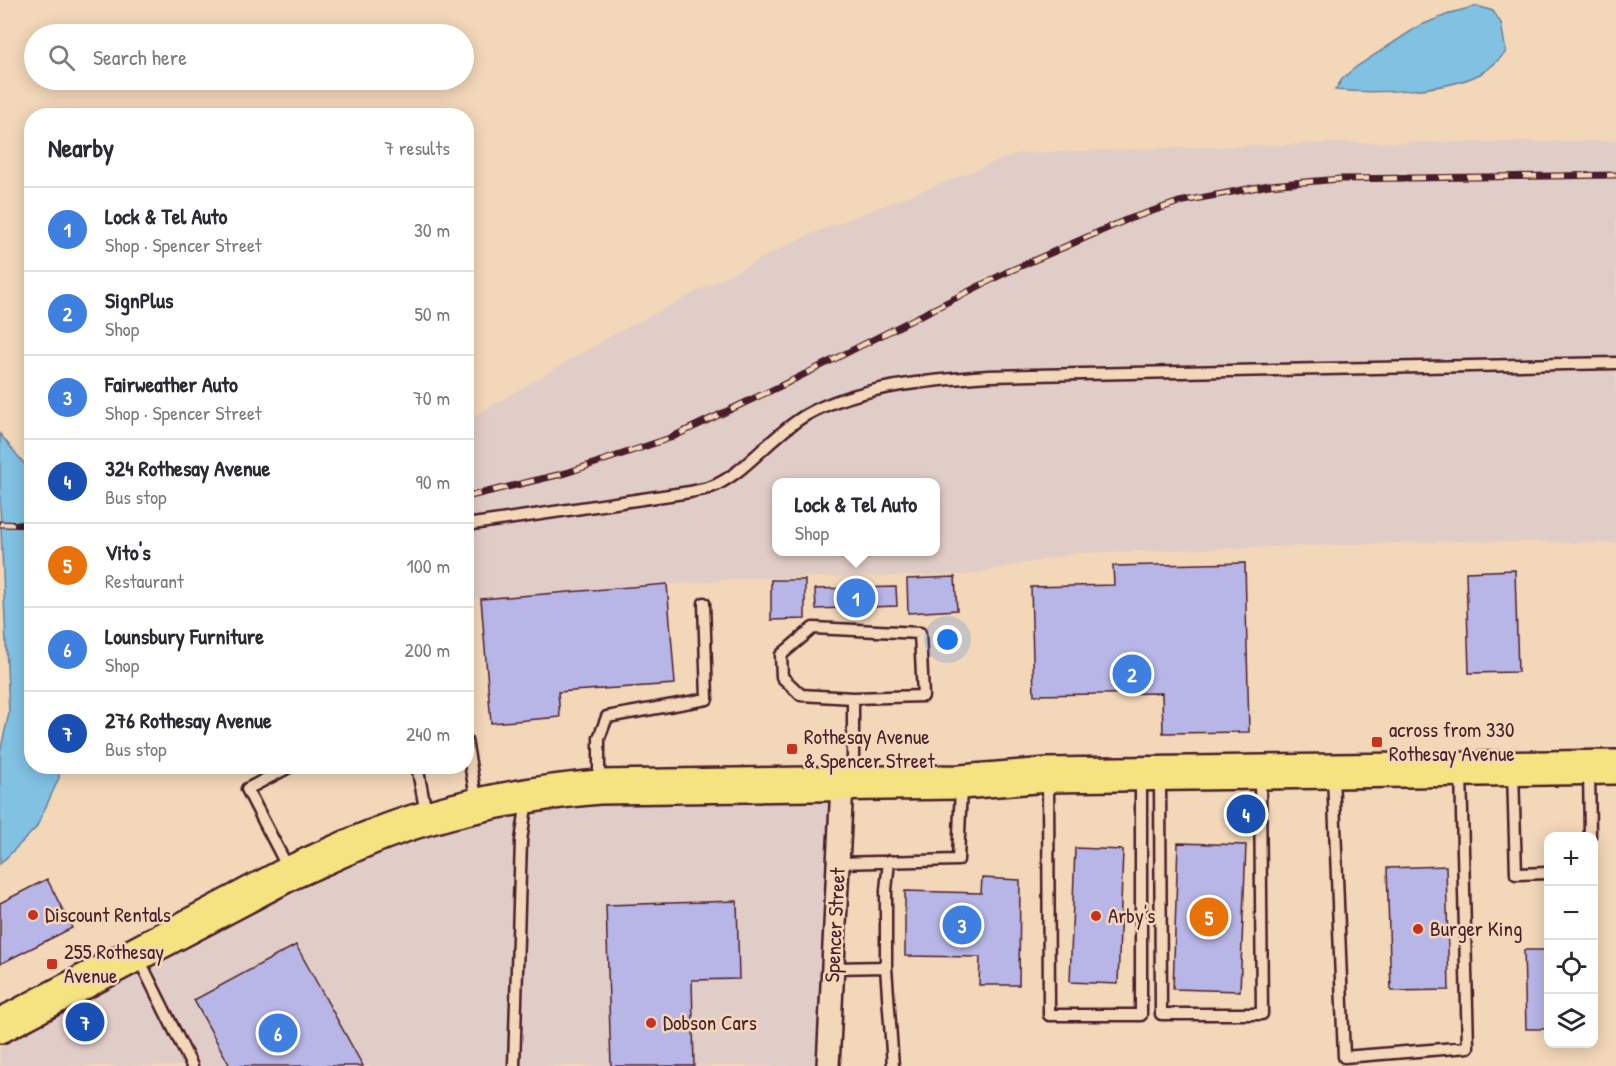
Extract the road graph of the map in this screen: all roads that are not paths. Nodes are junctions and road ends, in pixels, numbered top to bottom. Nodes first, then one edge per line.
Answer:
1 (1616, 363) edge
2 (474, 524) edge
3 (704, 603) dead end
4 (853, 698) junction
5 (1603, 767) edge
6 (1513, 768) junction
7 (1460, 769) junction
8 (1333, 771) junction
9 (1260, 772) junction
10 (276, 774) edge
11 (419, 774) edge
12 (472, 774) edge
13 (1150, 774) junction
14 (1048, 775) junction
15 (961, 782) junction
16 (848, 784) junction
17 (599, 787) junction
18 (527, 796) junction
19 (478, 806) junction
20 (427, 818) junction
21 (1591, 832) edge
22 (889, 861) junction
23 (838, 862) junction
24 (290, 873) junction
25 (1544, 873) edge
26 (136, 954) junction
27 (886, 967) junction
28 (832, 968) junction
29 (0, 1026) edge
30 (192, 1066) edge
31 (514, 1066) edge
32 (828, 1066) edge
33 (892, 1066) edge

1 - 2 lane
3 - 17 lane
4 - 4 lane
4 - 16 lane
5 - 6 main road
5 - 21 lane
6 - 7 main road
6 - 25 lane
7 - 8 main road
7 - 8 lane
8 - 9 main road
9 - 13 main road
9 - 13 lane
10 - 24 lane
11 - 20 lane
12 - 19 lane
13 - 14 main road
13 - 14 lane
14 - 15 main road
15 - 16 main road
15 - 22 lane
16 - 17 main road
16 - 23 street, Spencer Street
17 - 18 main road
18 - 19 main road
18 - 31 lane
19 - 20 main road
20 - 24 main road
22 - 23 lane
22 - 27 lane
23 - 28 street, Spencer Street
24 - 26 main road
26 - 29 main road
26 - 30 lane
27 - 28 lane
27 - 33 lane
28 - 32 street, Spencer Street

